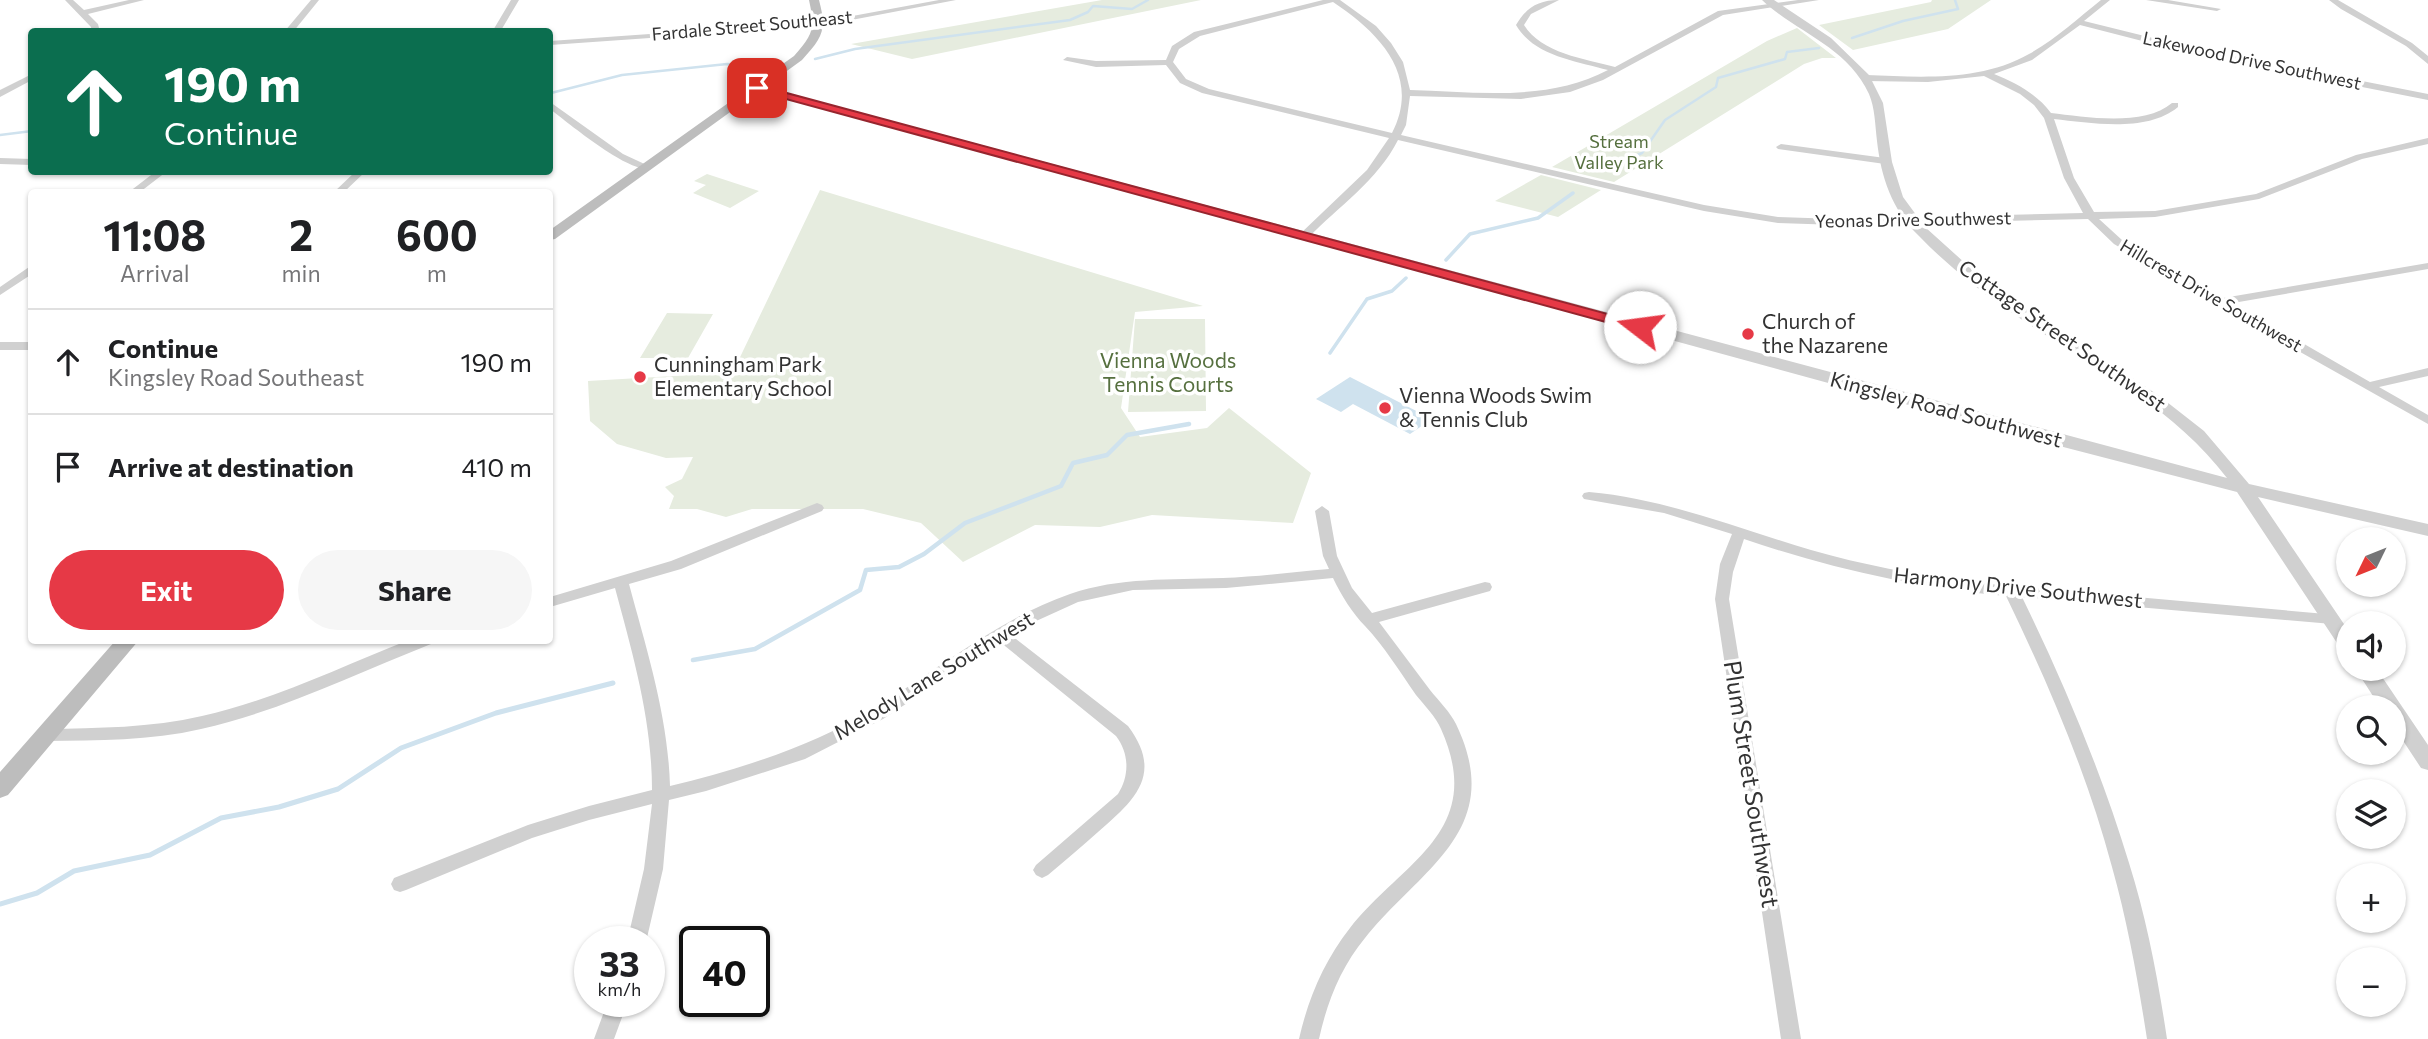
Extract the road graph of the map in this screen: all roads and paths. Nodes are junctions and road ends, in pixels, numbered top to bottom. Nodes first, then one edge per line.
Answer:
1 (69, 0) edge
2 (140, 0) edge
3 (315, 0) edge
4 (515, 0) edge
5 (814, 0) edge
6 (952, 0) edge
7 (1333, 0) edge
8 (1555, 0) edge
9 (1815, 0) edge
10 (2106, 0) edge
11 (2150, 0) edge
12 (2333, 0) edge
13 (1771, 3) edge
14 (2217, 9) dead end
15 (82, 13) junction
16 (2077, 22) junction
17 (820, 24) junction
18 (95, 28) edge
19 (291, 28) edge
20 (498, 28) edge
21 (553, 43) edge
22 (1067, 61) dead end
23 (2428, 61) edge
24 (1169, 62) junction
25 (1614, 69) junction
26 (1984, 73) junction
27 (28, 78) edge
28 (1866, 78) junction
29 (2428, 86) edge
30 (757, 88) junction
31 (2, 93) edge
32 (1408, 93) junction
33 (2416, 94) junction
34 (2428, 97) edge
35 (2175, 105) dead end
36 (553, 107) edge
37 (2048, 116) junction
38 (1396, 136) junction
39 (2428, 141) edge
40 (1781, 147) dead end
41 (1885, 161) junction
42 (0, 162) edge
43 (28, 162) edge
44 (646, 167) junction
45 (157, 175) edge
46 (357, 175) edge
47 (138, 189) edge
48 (342, 189) edge
49 (2090, 217) junction
50 (1912, 220) junction
51 (553, 234) edge
52 (1304, 236) junction
53 (2428, 266) edge
54 (28, 271) edge
55 (0, 292) edge
56 (2219, 302) junction
57 (0, 346) edge
58 (28, 346) edge
59 (2428, 372) edge
60 (2367, 386) junction
61 (2428, 420) edge
62 (2243, 487) junction
63 (1588, 496) dead end
64 (817, 508) dead end
65 (1322, 511) dead end
66 (2428, 530) edge
67 (1740, 532) junction
68 (1337, 573) junction
69 (621, 582) junction
70 (1485, 587) dead end
71 (2011, 590) junction
72 (553, 601) edge
73 (2332, 619) junction
74 (1367, 620) junction
75 (2336, 625) edge
76 (1000, 634) junction
77 (126, 644) edge
78 (416, 644) edge
79 (2406, 729) edge
80 (46, 735) junction
81 (2428, 762) edge
82 (0, 788) edge
83 (661, 794) junction
84 (1042, 870) dead end
85 (400, 884) dead end
86 (640, 926) edge
87 (612, 1017) edge
88 (604, 1039) edge
89 (1309, 1039) edge
90 (1791, 1039) edge
91 (2157, 1039) edge

1 - 15 street
2 - 15 street
3 - 19 street
4 - 20 street
5 - 17 main road
6 - 17 street, Fardale Street Southeast
7 - 24 street
7 - 32 street
8 - 25 street
9 - 13 street
10 - 16 street
11 - 14 street
12 - 23 street
13 - 25 street
13 - 28 street, Cottage Street Southwest
15 - 18 street
16 - 26 street
16 - 33 street, Lakewood Drive Southwest
17 - 21 street, Fardale Street Southeast
17 - 30 main road
22 - 24 street
24 - 38 street, Yeonas Drive Southwest
25 - 32 street
26 - 28 street
26 - 37 street, Hillcrest Drive Southwest
27 - 31 street
28 - 41 street, Cottage Street Southwest
29 - 33 street
30 - 44 main road
30 - 52 street, Kingsley Road Southwest
32 - 38 street
33 - 34 street, Lakewood Drive Southwest
35 - 37 street
36 - 44 street
37 - 49 street, Hillcrest Drive Southwest
38 - 50 street, Yeonas Drive Southwest
38 - 52 street
39 - 49 street, Yeonas Drive Southwest
40 - 41 street
41 - 50 street, Cottage Street Southwest
42 - 43 street
44 - 51 main road
45 - 47 street
46 - 48 street
49 - 50 street, Yeonas Drive Southwest
49 - 56 street, Hillcrest Drive Southwest
50 - 62 street, Cottage Street Southwest
52 - 62 street, Kingsley Road Southwest
53 - 56 street
54 - 55 street
56 - 60 street, Hillcrest Drive Southwest
57 - 58 street
59 - 60 street
60 - 61 street, Hillcrest Drive Southwest
62 - 66 street, Kingsley Road Southwest
62 - 73 street, Cottage Street Southwest
63 - 67 street, Harmony Drive Southwest
64 - 69 street
65 - 68 street
67 - 71 street, Harmony Drive Southwest
67 - 90 street, Plum Street Southwest
68 - 74 street
68 - 76 street, Melody Lane Southwest
69 - 72 street
69 - 83 street
70 - 74 street
71 - 73 street, Harmony Drive Southwest
71 - 91 street
73 - 75 street, Cottage Street Southwest
74 - 89 street
76 - 83 street, Melody Lane Southwest
76 - 84 street
77 - 80 main road
78 - 80 street
79 - 81 street
80 - 82 main road
83 - 85 street, Melody Lane Southwest
83 - 86 street
87 - 88 street

